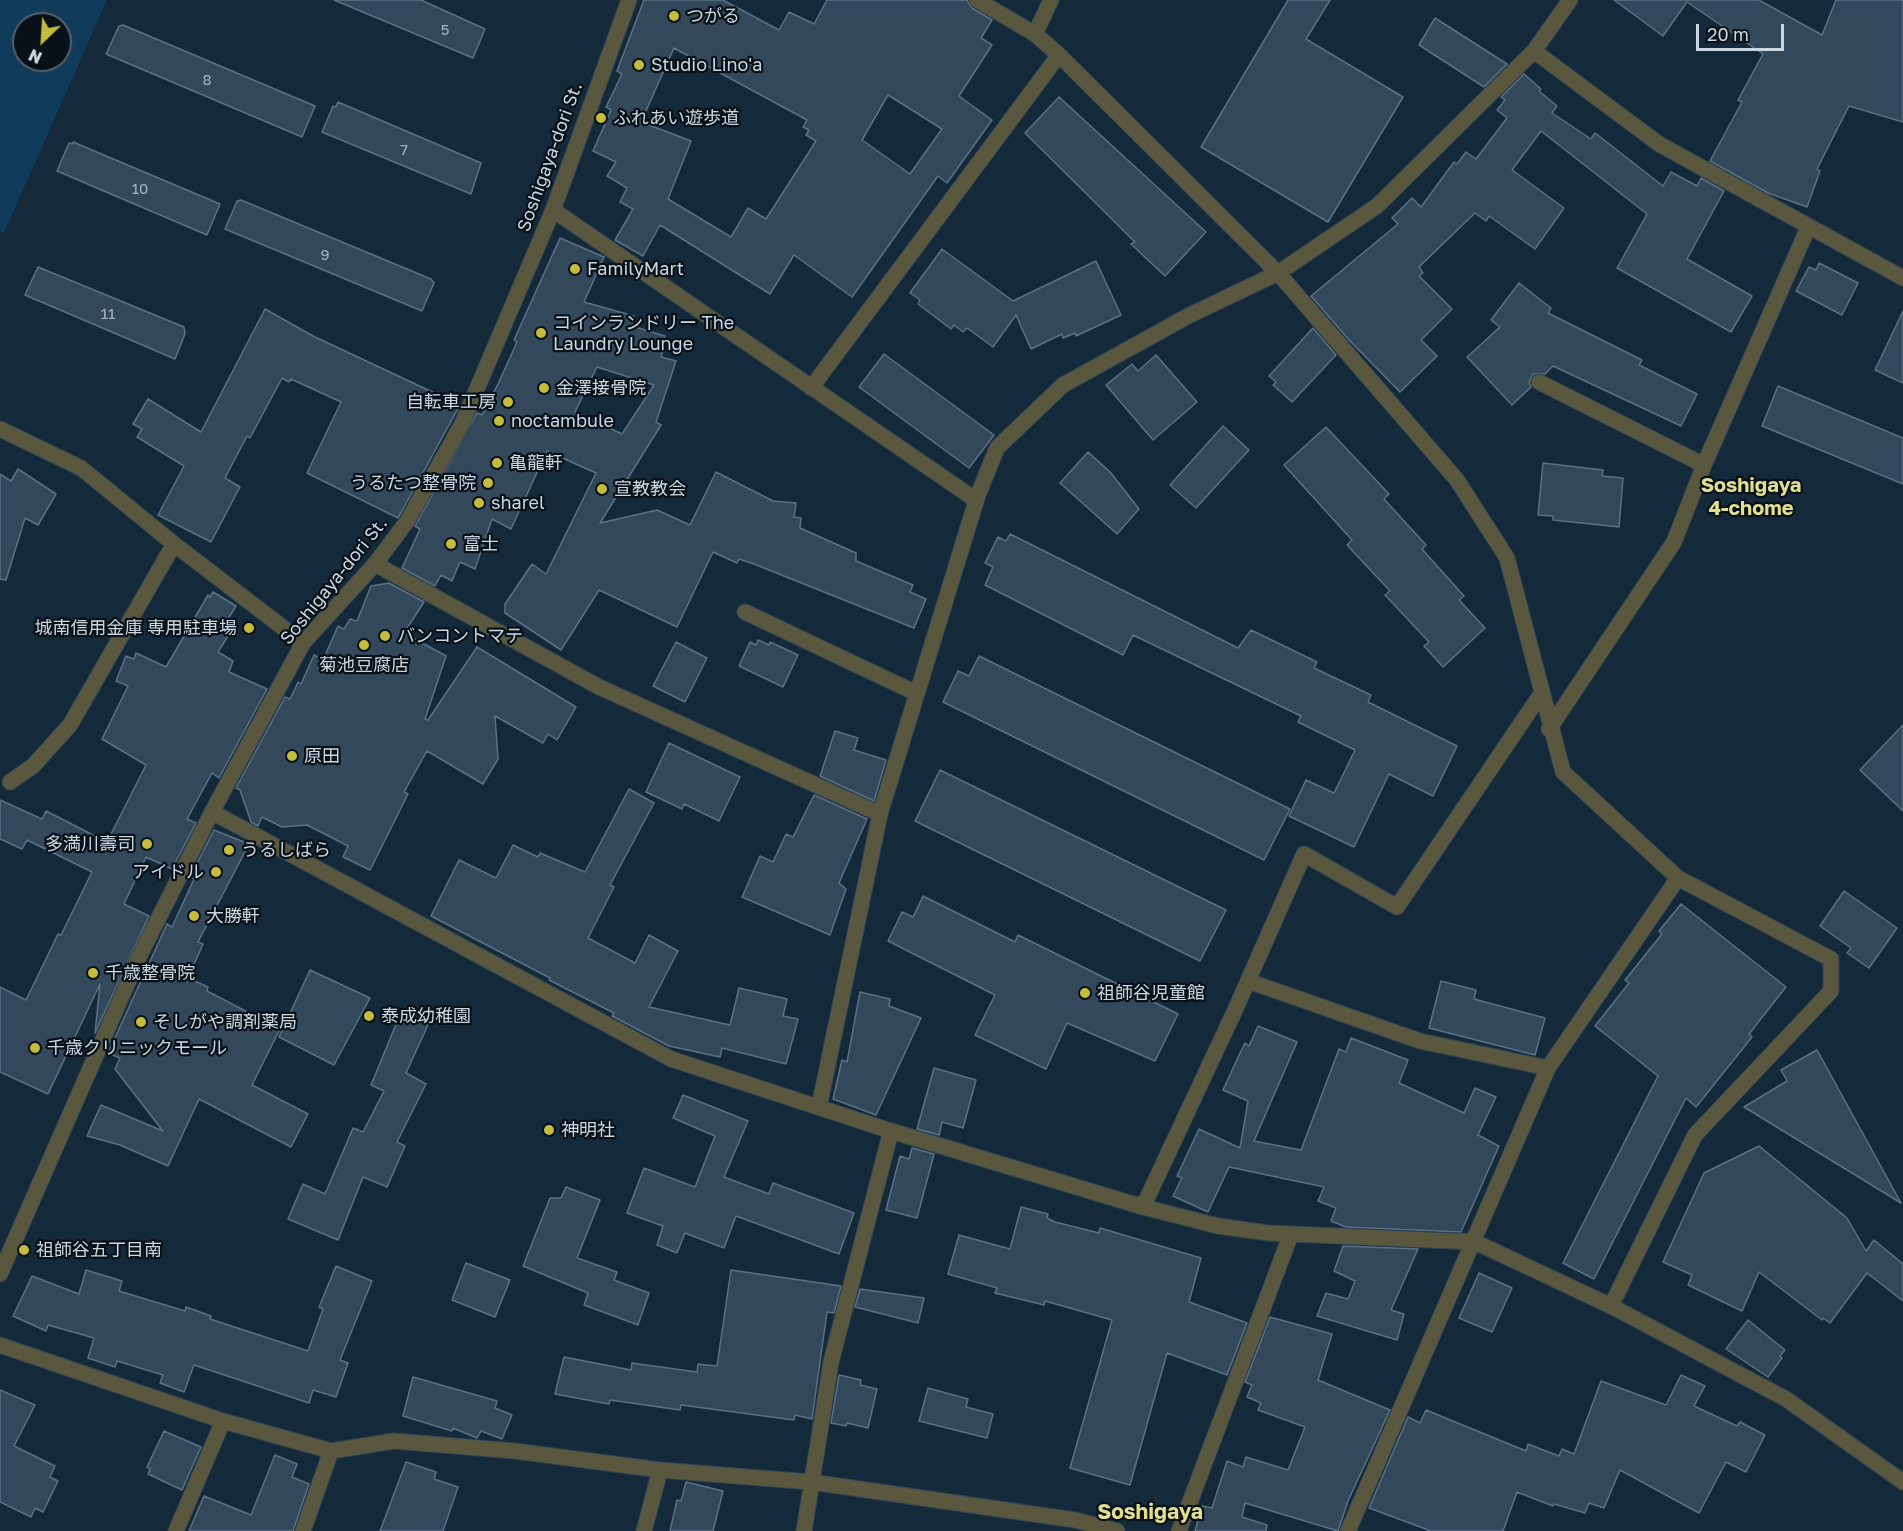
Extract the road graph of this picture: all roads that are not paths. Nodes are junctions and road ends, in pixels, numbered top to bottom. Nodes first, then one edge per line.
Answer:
1 (629, 0) edge
2 (977, 0) edge
3 (1051, 0) edge
4 (1570, 0) edge
5 (1035, 34) junction
6 (1534, 51) junction
7 (1059, 55) junction
8 (553, 210) junction
9 (1808, 228) junction
10 (1278, 273) junction
11 (1903, 278) edge
12 (1539, 382) dead end
13 (811, 388) junction
14 (0, 429) edge
15 (1704, 465) junction
16 (976, 499) junction
17 (174, 544) junction
18 (375, 564) junction
19 (745, 612) dead end
20 (303, 643) junction
21 (916, 693) junction
22 (1541, 694) junction
23 (1549, 729) junction
24 (10, 782) dead end
25 (212, 812) junction
26 (880, 813) junction
27 (1678, 878) junction
28 (1248, 981) junction
29 (1548, 1068) junction
30 (819, 1107) junction
31 (891, 1131) junction
32 (1143, 1207) junction
33 (1291, 1234) junction
34 (1475, 1242) junction
35 (0, 1274) edge
36 (1611, 1306) junction
37 (0, 1345) edge
38 (223, 1422) junction
39 (331, 1451) junction
40 (660, 1470) junction
41 (811, 1482) junction
42 (1903, 1482) edge
43 (176, 1531) edge
44 (303, 1531) edge
45 (644, 1531) edge
46 (804, 1531) edge
47 (1117, 1531) edge
48 (1179, 1531) edge
49 (1348, 1531) edge

1 - 8 street, Soshigaya-dori St.
2 - 5 street
3 - 5 street
4 - 6 street
5 - 7 street
6 - 9 street
6 - 10 street
7 - 10 street
7 - 13 street
8 - 13 street
8 - 18 street, Soshigaya-dori St.
9 - 11 street
9 - 15 street
10 - 16 street
10 - 22 street
12 - 15 street
13 - 16 street
14 - 17 street
15 - 23 street
16 - 21 street
17 - 20 street
17 - 24 street
18 - 20 street, Soshigaya-dori St.
18 - 26 street
19 - 21 street
20 - 25 street, Soshigaya-dori St.
21 - 26 street
22 - 23 street
22 - 28 street
23 - 27 street
25 - 30 street
25 - 35 street, Soshigaya-dori St.
26 - 30 street
27 - 29 street
27 - 36 street
28 - 29 street
28 - 32 street
29 - 34 street
30 - 31 street
31 - 32 street
31 - 41 street
32 - 33 street
33 - 34 street
33 - 48 street
34 - 36 street
34 - 49 street
36 - 42 street
37 - 38 street
38 - 39 street
38 - 43 street
39 - 40 street
39 - 44 street
40 - 41 street
40 - 45 street
41 - 46 street
41 - 47 street

